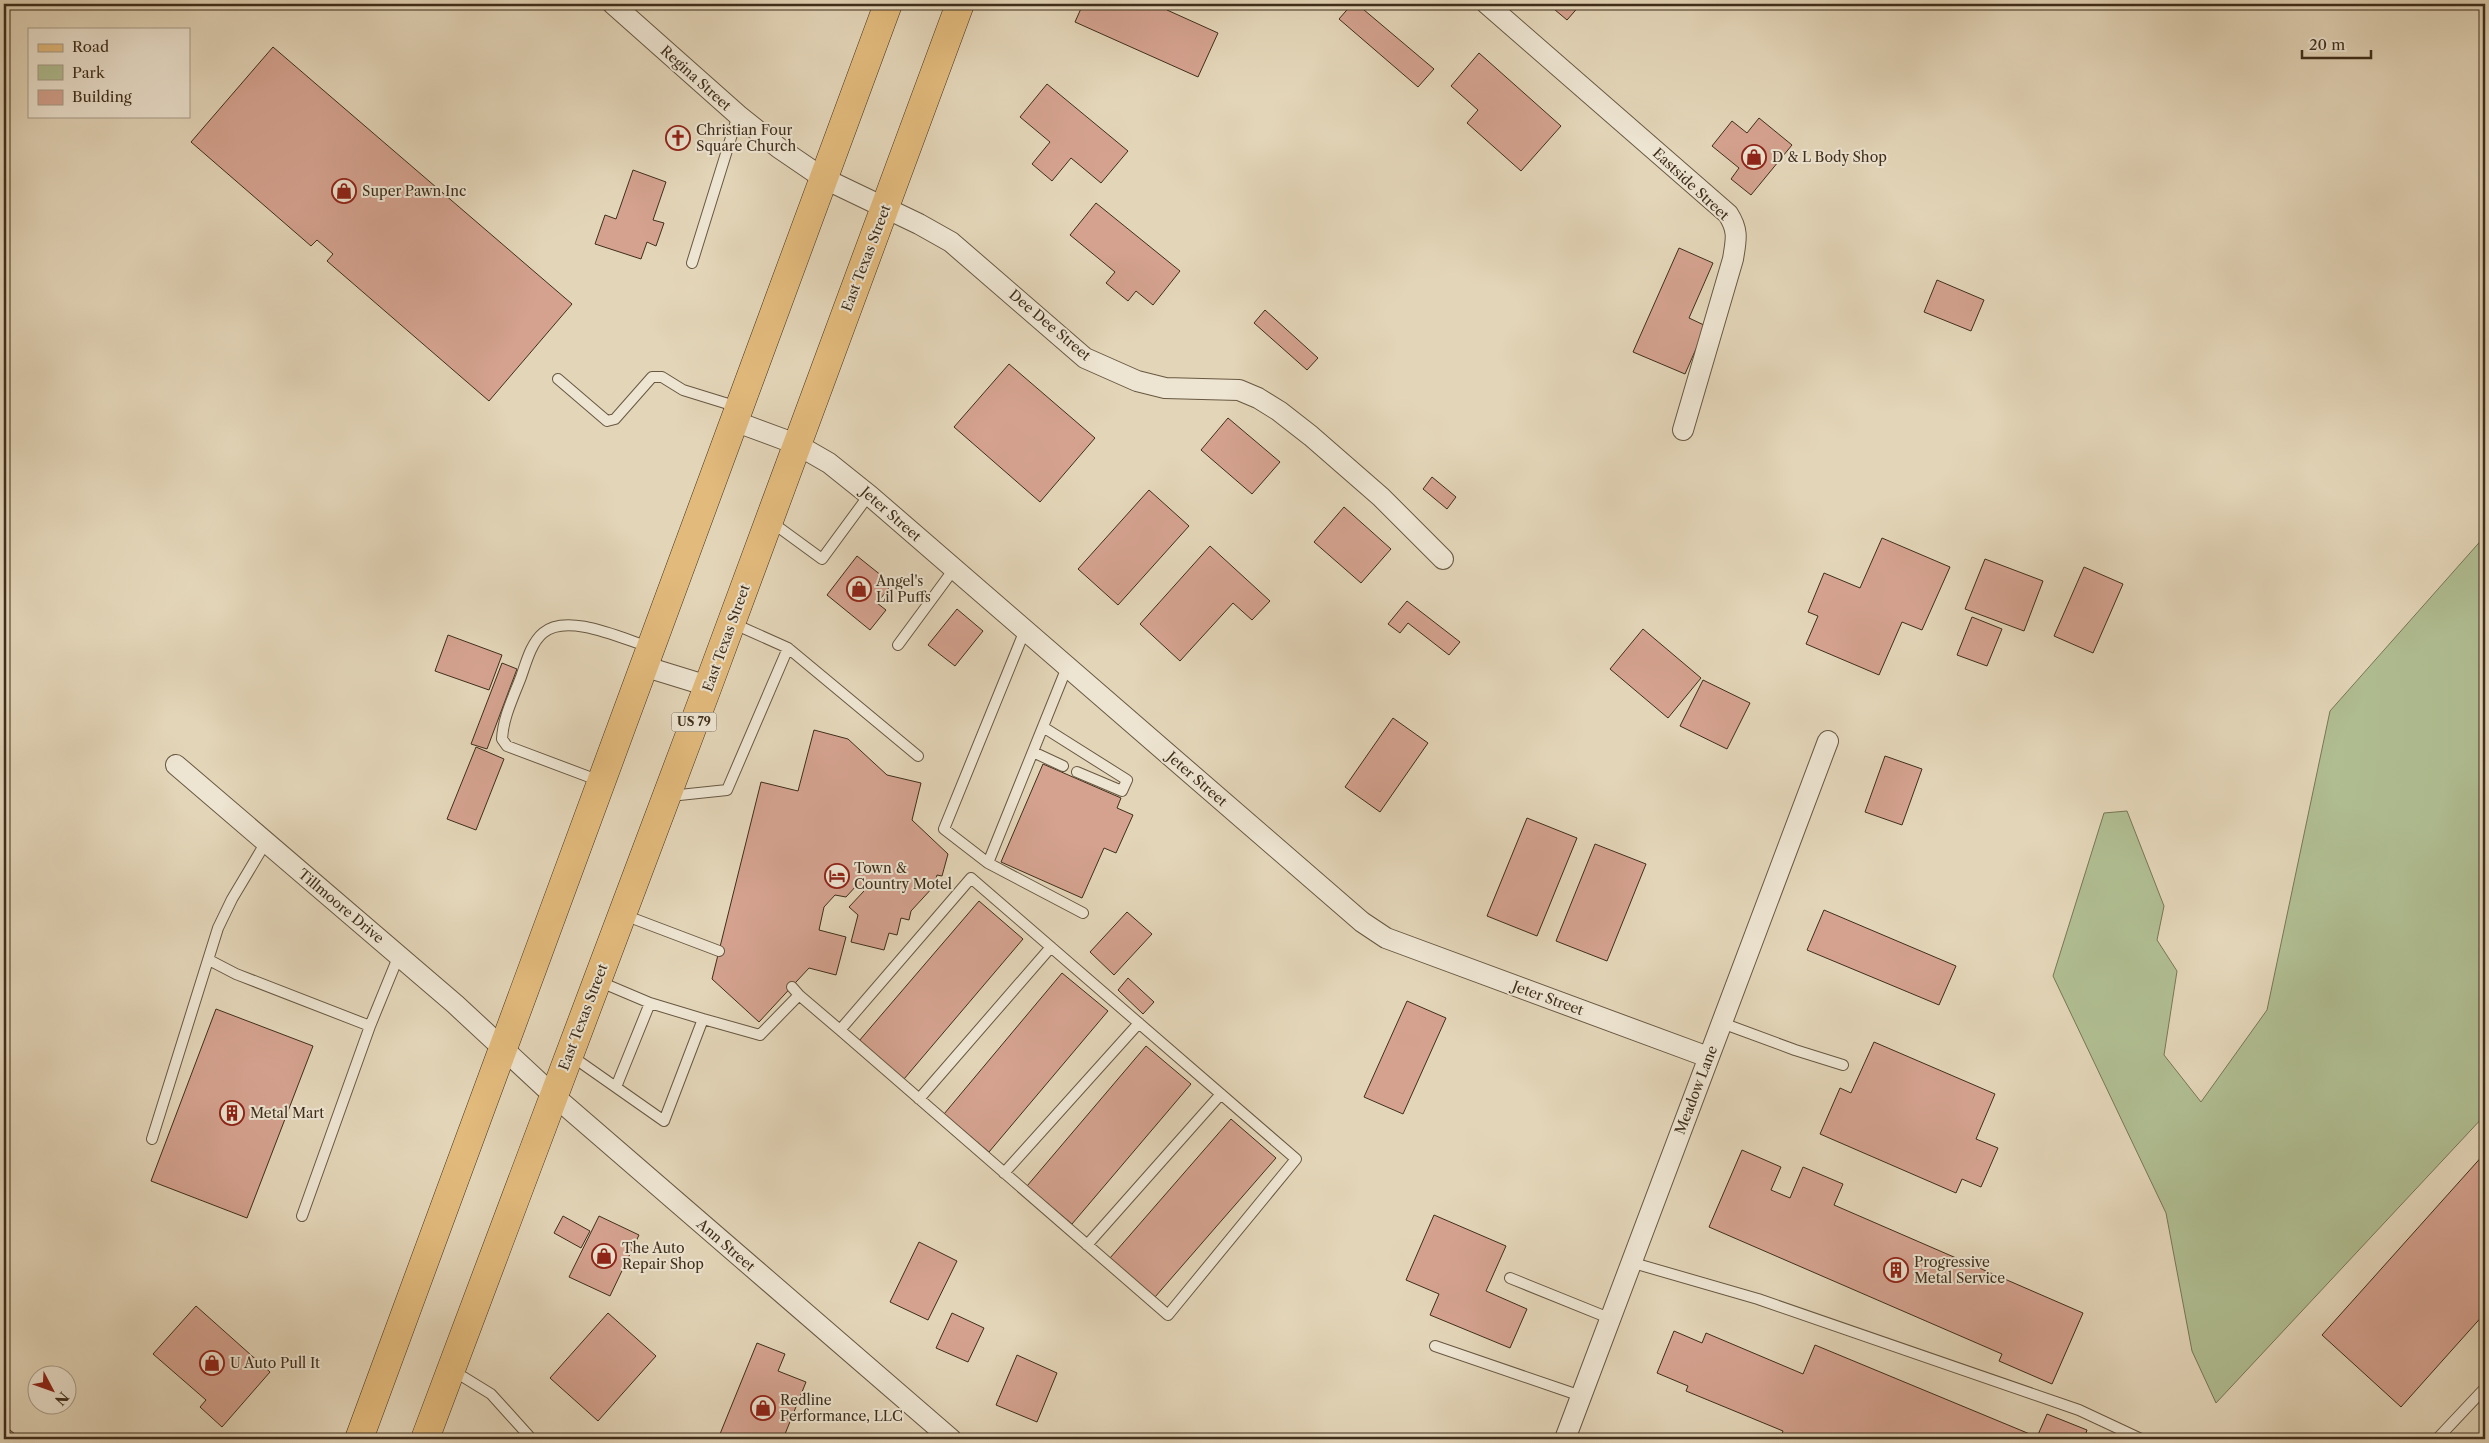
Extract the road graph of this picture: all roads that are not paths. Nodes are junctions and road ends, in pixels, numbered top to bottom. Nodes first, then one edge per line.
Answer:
1 (613, 4) edge
2 (888, 4) edge
3 (960, 4) edge
4 (1487, 4) edge
5 (738, 115) junction
6 (823, 178) junction
7 (885, 208) junction
8 (692, 263) dead end
9 (558, 379) dead end
10 (736, 414) junction
11 (1683, 430) dead end
12 (796, 444) junction
13 (869, 495) junction
14 (769, 520) junction
15 (1443, 558) dead end
16 (954, 569) junction
17 (731, 622) junction
18 (1025, 630) junction
19 (898, 645) dead end
20 (788, 648) junction
21 (646, 657) junction
22 (1068, 667) junction
23 (708, 686) junction
24 (1043, 727) junction
25 (1828, 741) dead end
26 (1033, 752) junction
27 (918, 756) dead end
28 (176, 765) dead end
29 (1063, 766) dead end
30 (1077, 772) dead end
31 (600, 781) junction
32 (666, 796) junction
33 (266, 842) junction
34 (988, 863) junction
35 (1083, 913) dead end
36 (622, 914) junction
37 (1051, 948) junction
38 (719, 951) dead end
39 (399, 955) junction
40 (209, 960) junction
41 (597, 980) junction
42 (650, 1003) junction
43 (703, 1020) junction
44 (1139, 1023) junction
45 (1722, 1023) junction
46 (370, 1026) junction
47 (840, 1030) junction
48 (503, 1048) junction
49 (569, 1054) junction
50 (1708, 1057) junction
51 (1843, 1065) dead end
52 (616, 1087) junction
53 (1221, 1094) junction
54 (553, 1095) junction
55 (919, 1099) junction
56 (152, 1139) dead end
57 (1004, 1173) junction
58 (302, 1216) dead end
59 (1087, 1246) junction
60 (1630, 1262) junction
61 (1510, 1278) dead end
62 (1609, 1318) junction
63 (1435, 1346) dead end
64 (451, 1369) junction
65 (2485, 1388) edge
66 (1581, 1396) junction
67 (359, 1439) edge
68 (425, 1439) edge
69 (528, 1439) edge
70 (952, 1439) edge
71 (1565, 1439) edge
72 (2141, 1439) edge
73 (2437, 1439) edge

1 - 5 street, Regina Street
2 - 6 main road
3 - 7 main road, East Texas Street / US 79
4 - 11 street, Eastside Street
5 - 6 street, Regina Street
5 - 8 lane
6 - 7 street, Regina Street
6 - 10 main road
7 - 12 main road, East Texas Street / US 79
7 - 15 street, Dee Dee Street
9 - 10 lane
10 - 12 street, Jeter Street
10 - 21 main road
12 - 13 street, Jeter Street
12 - 14 main road, East Texas Street / US 79
13 - 14 lane
13 - 16 street, Jeter Street
14 - 17 main road, East Texas Street / US 79
16 - 18 street, Jeter Street
16 - 19 lane
17 - 20 lane
17 - 23 main road, East Texas Street / US 79
18 - 22 street, Jeter Street
18 - 34 lane
20 - 27 lane
20 - 32 lane
21 - 23 street
21 - 31 main road
21 - 31 lane
22 - 24 lane
22 - 50 street, Jeter Street
23 - 32 main road, East Texas Street / US 79
24 - 26 lane
24 - 30 lane
25 - 45 street, Meadow Lane
26 - 29 lane
26 - 34 lane
28 - 33 street, Tillmoore Drive
31 - 48 main road
32 - 36 main road, East Texas Street / US 79
33 - 39 street, Tillmoore Drive
33 - 40 lane
34 - 35 lane
36 - 38 lane
36 - 41 main road, East Texas Street / US 79
37 - 44 lane
37 - 47 lane
37 - 55 lane
39 - 46 lane
39 - 48 street, Tillmoore Drive
40 - 46 lane
40 - 56 lane
41 - 42 lane
41 - 49 main road, East Texas Street / US 79
42 - 43 lane
42 - 52 lane
43 - 47 lane
43 - 52 lane
44 - 53 lane
44 - 57 lane
45 - 50 street, Meadow Lane
45 - 51 lane
46 - 58 lane
47 - 55 lane
48 - 54 street, Ann Street
48 - 67 main road
49 - 52 lane
49 - 54 main road, East Texas Street / US 79
50 - 60 street, Meadow Lane
53 - 59 lane
53 - 59 lane
54 - 64 main road, East Texas Street / US 79
54 - 70 street, Ann Street
55 - 57 lane
57 - 59 lane
60 - 62 street, Meadow Lane
60 - 72 lane
61 - 62 lane
62 - 66 street, Meadow Lane
63 - 66 lane
64 - 68 main road, East Texas Street / US 79
64 - 69 lane
65 - 73 lane
66 - 71 street, Meadow Lane

